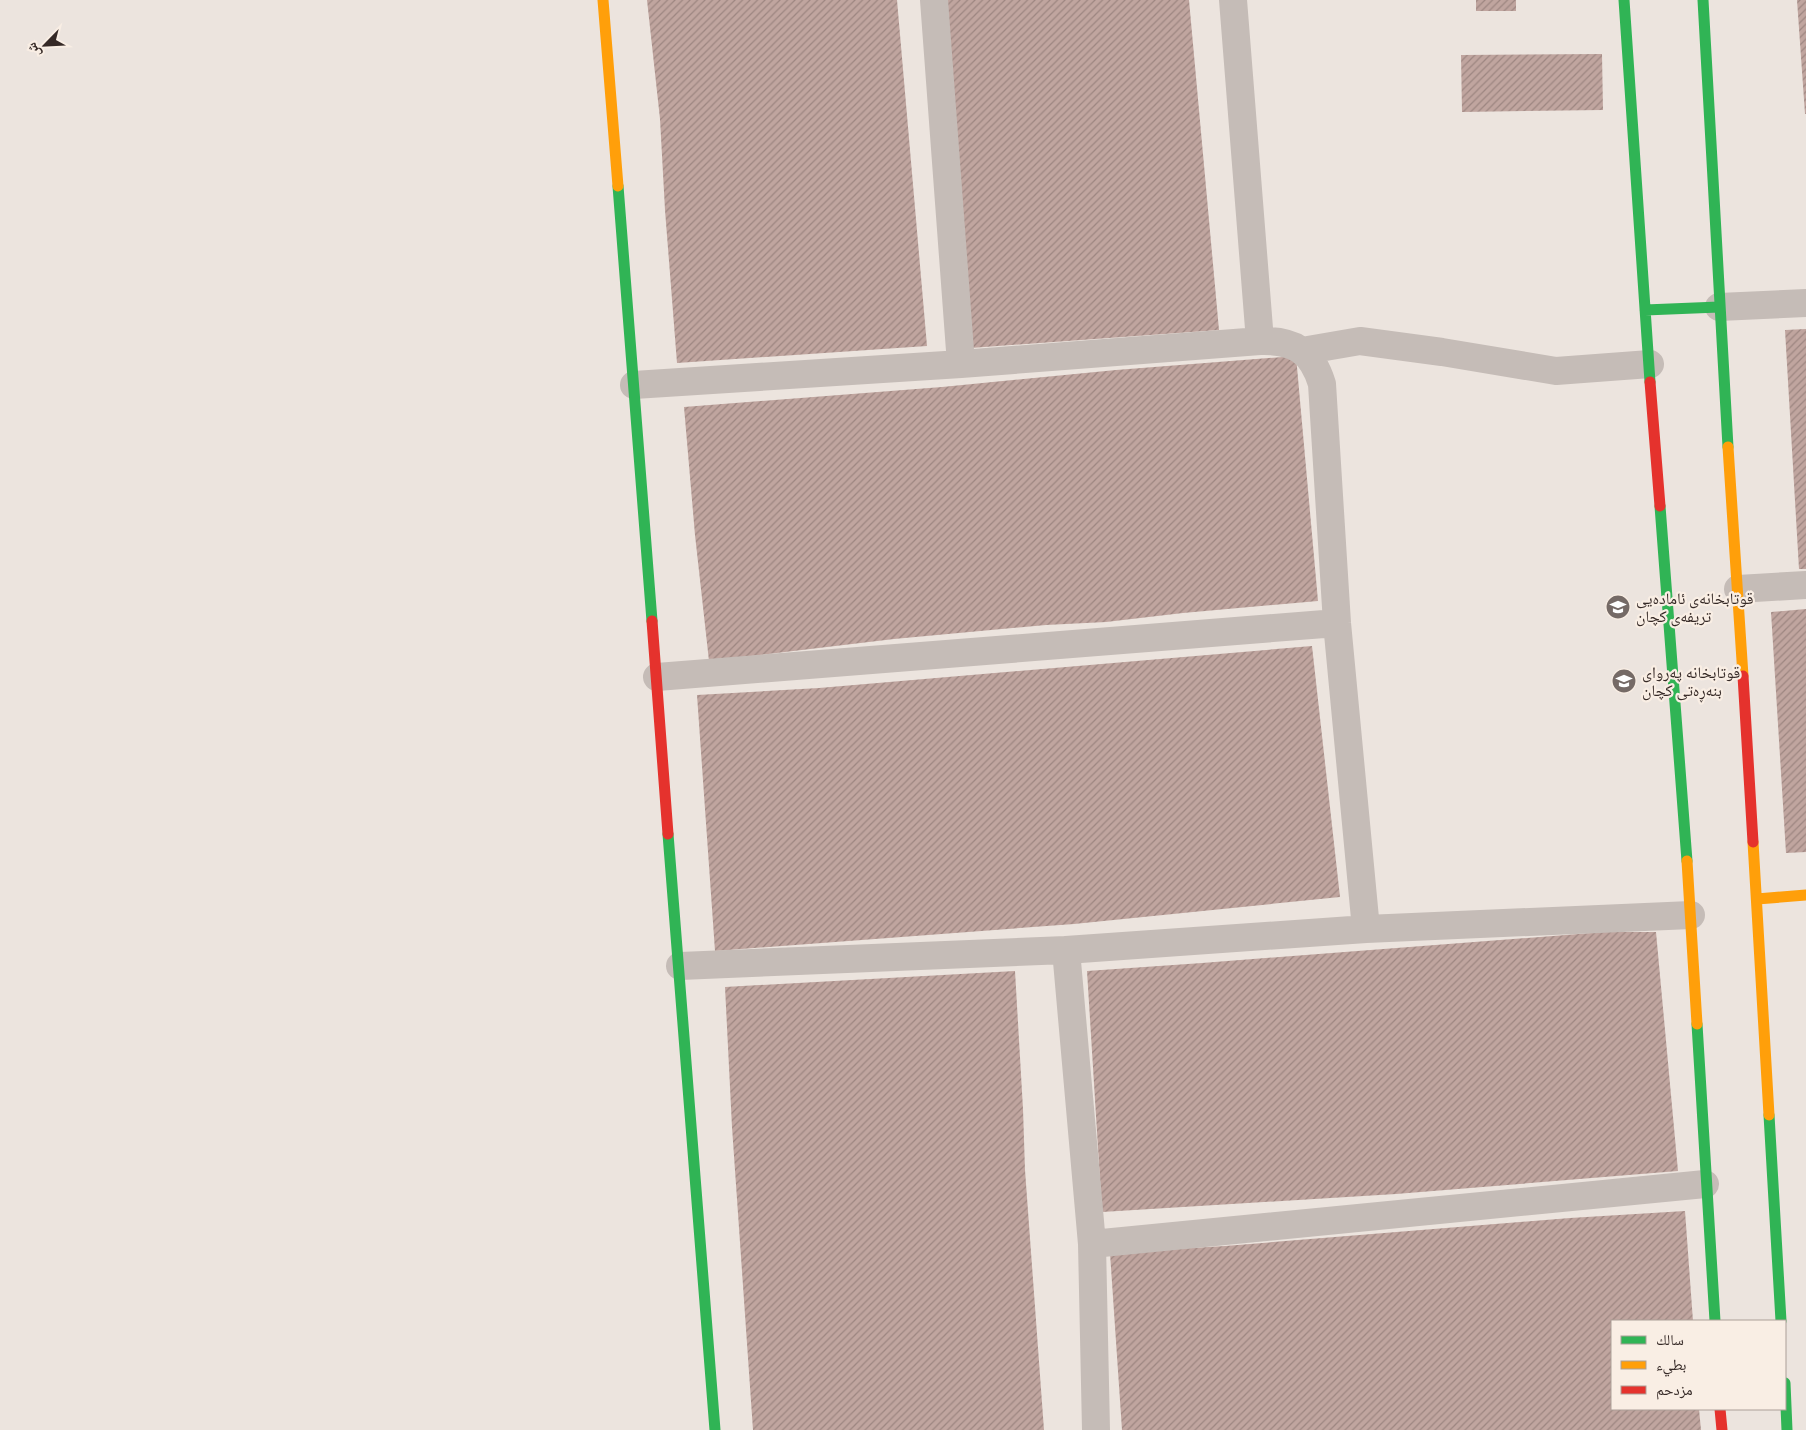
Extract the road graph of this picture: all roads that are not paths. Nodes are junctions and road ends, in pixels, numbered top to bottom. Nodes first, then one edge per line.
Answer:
1 (604, 0) edge
2 (934, 0) edge
3 (1233, 0) edge
4 (1624, 0) edge
5 (1703, 0) edge
6 (1806, 303) edge
7 (1719, 307) junction
8 (1645, 310) junction
9 (1260, 341) junction
10 (1302, 351) junction
11 (961, 364) junction
12 (1650, 364) junction
13 (634, 385) junction
14 (1806, 585) edge
15 (1738, 589) junction
16 (1337, 623) junction
17 (657, 676) junction
18 (1806, 895) edge
19 (1757, 899) junction
20 (1692, 915) junction
21 (1366, 929) junction
22 (1066, 950) junction
23 (680, 966) junction
24 (1706, 1184) junction
25 (1092, 1244) junction
26 (1714, 1320) edge
27 (1781, 1320) edge
28 (1786, 1399) edge
29 (1720, 1410) edge
30 (715, 1430) edge
31 (1096, 1430) edge
32 (1722, 1430) edge
33 (1788, 1430) edge

1 - 13 main road
2 - 11 street
3 - 9 street
4 - 8 main road
5 - 7 main road
6 - 7 street
7 - 8 main road
7 - 15 main road
8 - 12 main road
9 - 10 street
9 - 11 street
10 - 12 street
10 - 16 street
11 - 13 street
12 - 20 main road
13 - 17 main road
14 - 15 street
15 - 19 main road
16 - 17 street
16 - 21 street
17 - 23 main road
18 - 19 main road
19 - 27 main road
20 - 21 street
20 - 24 main road
21 - 22 street
22 - 23 street
22 - 25 street
23 - 30 main road
24 - 25 street
24 - 26 main road
25 - 31 street
28 - 33 main road
29 - 32 main road

